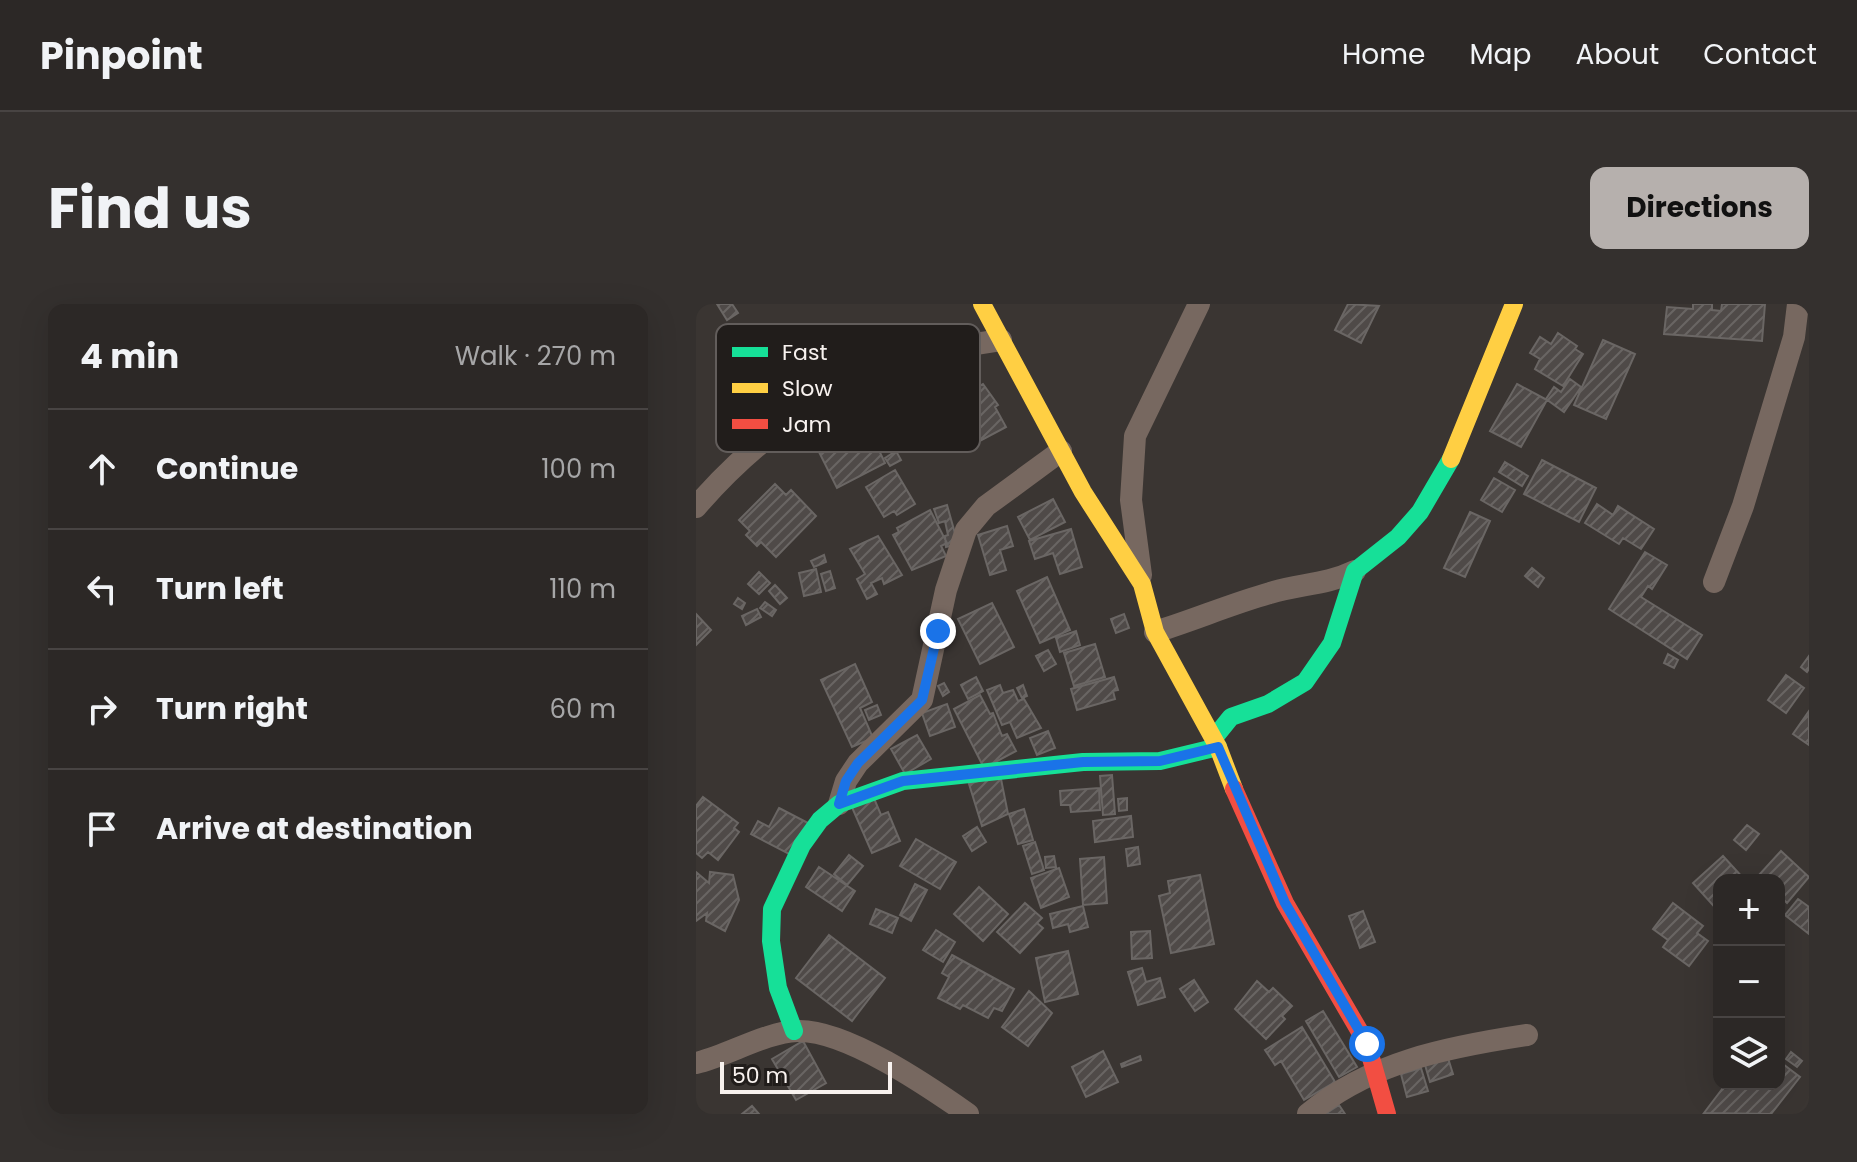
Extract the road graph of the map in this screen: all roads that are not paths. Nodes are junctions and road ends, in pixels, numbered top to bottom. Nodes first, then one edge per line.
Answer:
1 (982, 304) edge
2 (1199, 304) edge
3 (1514, 304) edge
4 (1798, 304) edge
5 (1001, 340) junction
6 (980, 343) edge
7 (1061, 451) junction
8 (752, 452) edge
9 (696, 507) edge
10 (1355, 571) junction
11 (1714, 582) dead end
12 (1142, 584) junction
13 (1155, 632) junction
14 (1216, 743) junction
15 (839, 804) junction
16 (794, 1031) junction
17 (1527, 1035) dead end
18 (696, 1063) edge
19 (1376, 1072) junction
20 (959, 1108) edge
21 (930, 1114) edge
22 (1308, 1114) edge
23 (1387, 1114) edge

1 - 5 street
2 - 12 street
3 - 10 street
4 - 11 street
5 - 6 street
5 - 7 street
7 - 12 street
7 - 15 street
8 - 9 street
10 - 13 street
10 - 14 street
12 - 13 street
13 - 14 street
14 - 15 street
14 - 19 street
15 - 16 street
16 - 18 street
16 - 20 street
17 - 19 street
19 - 22 street
19 - 23 street
20 - 21 street

